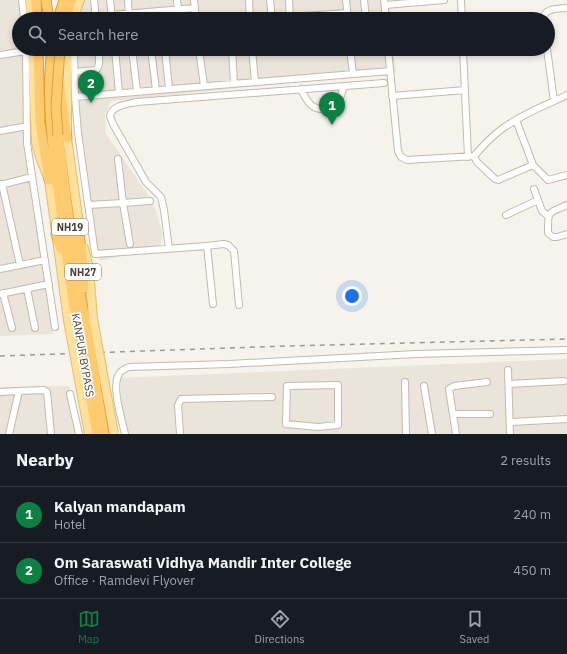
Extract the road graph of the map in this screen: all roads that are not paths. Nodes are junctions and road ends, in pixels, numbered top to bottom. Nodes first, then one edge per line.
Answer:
1 (22, 0) edge
2 (30, 0) edge
3 (36, 0) edge
4 (46, 0) edge
5 (64, 0) edge
6 (71, 0) edge
7 (80, 0) edge
8 (94, 0) edge
9 (110, 0) edge
10 (128, 0) edge
11 (177, 0) edge
12 (194, 0) edge
13 (249, 0) edge
14 (270, 0) edge
15 (288, 0) edge
16 (346, 0) edge
17 (364, 0) edge
18 (444, 0) edge
19 (461, 0) edge
20 (428, 1) edge
21 (385, 3) edge
22 (195, 8) junction
23 (567, 8) edge
24 (178, 10) junction
25 (23, 12) edge
26 (30, 12) edge
27 (37, 12) edge
28 (48, 12) edge
29 (60, 12) edge
30 (68, 12) edge
31 (76, 12) edge
32 (95, 12) edge
33 (111, 12) edge
34 (129, 12) edge
35 (162, 12) edge
36 (195, 12) edge
37 (250, 12) edge
38 (271, 12) edge
39 (289, 12) edge
40 (347, 12) edge
41 (365, 12) edge
42 (462, 12) edge
43 (546, 12) edge
44 (12, 53) edge
45 (0, 55) edge
46 (28, 56) edge
47 (29, 56) edge
48 (38, 56) edge
49 (52, 56) edge
50 (54, 56) edge
51 (60, 56) edge
52 (67, 56) edge
53 (74, 56) edge
54 (99, 56) edge
55 (116, 56) edge
56 (133, 56) edge
57 (152, 56) edge
58 (166, 56) edge
59 (200, 56) edge
60 (232, 56) edge
61 (252, 56) edge
62 (351, 56) edge
63 (389, 56) edge
64 (463, 56) edge
65 (548, 56) edge
66 (390, 71) junction
67 (75, 72) junction
68 (353, 74) junction
69 (254, 82) junction
70 (234, 83) junction
71 (384, 83) dead end
72 (204, 86) junction
73 (344, 86) junction
74 (169, 89) junction
75 (301, 89) junction
76 (156, 90) junction
77 (465, 90) junction
78 (136, 92) junction
79 (119, 93) junction
80 (567, 95) edge
81 (392, 96) junction
82 (75, 97) junction
83 (554, 101) junction
84 (516, 120) junction
85 (26, 126) junction
86 (0, 131) edge
87 (55, 135) junction
88 (67, 138) junction
89 (39, 142) junction
90 (471, 157) junction
91 (118, 159) dead end
92 (533, 165) junction
93 (567, 175) edge
94 (32, 178) junction
95 (49, 180) joint
96 (1, 185) edge
97 (534, 189) dead end
98 (538, 200) junction
99 (150, 201) dead end
100 (123, 203) junction
101 (88, 204) junction
102 (567, 205) edge
103 (506, 215) dead end
104 (548, 216) junction
105 (78, 226) joint
106 (56, 234) junction
107 (567, 234) edge
108 (130, 244) dead end
109 (207, 246) junction
110 (169, 249) junction
111 (45, 260) junction
112 (20, 265) junction
113 (0, 269) edge
114 (68, 276) junction
115 (49, 284) junction
116 (27, 289) junction
117 (2, 294) edge
118 (213, 304) dead end
119 (239, 305) dead end
120 (80, 320) junction
121 (55, 327) dead end
122 (12, 328) dead end
123 (35, 328) dead end
124 (567, 350) edge
125 (508, 370) dead end
126 (564, 381) dead end
127 (404, 382) dead end
128 (487, 382) dead end
129 (509, 384) junction
130 (424, 386) dead end
131 (19, 391) junction
132 (0, 392) edge
133 (70, 394) dead end
134 (272, 397) dead end
135 (453, 414) junction
136 (490, 414) dead end
137 (567, 419) edge
138 (511, 422) junction
139 (318, 426) junction
140 (9, 434) edge
141 (50, 434) edge
142 (79, 434) edge
143 (89, 434) edge
144 (97, 434) edge
145 (104, 434) edge
146 (114, 434) edge
147 (125, 434) edge
148 (180, 434) edge
149 (318, 434) edge
150 (406, 434) edge
151 (432, 434) edge
152 (456, 434) edge
153 (510, 434) edge

1 - 25 street
2 - 26 main road
3 - 27 highway
4 - 28 highway
5 - 29 highway
6 - 30 highway
7 - 31 main road
8 - 32 street
9 - 33 street
10 - 34 street
11 - 24 street
12 - 22 street
13 - 37 street
14 - 38 street
15 - 39 street
16 - 40 street
17 - 41 street
18 - 20 street
19 - 42 street
20 - 21 street
22 - 24 street
22 - 36 street
23 - 43 street
24 - 35 street
44 - 45 street
46 - 85 street
47 - 89 main road
48 - 89 highway, NH27
49 - 87 highway, NH19
50 - 88 highway, NH27
51 - 87 highway, NH19, bridge
52 - 88 main road
53 - 67 street
54 - 67 street
55 - 79 street
56 - 78 street
57 - 76 street
58 - 74 street
59 - 72 street
60 - 70 street
61 - 69 street
62 - 68 street
63 - 66 street
64 - 77 street
65 - 83 street
66 - 68 street
66 - 81 street
67 - 82 street
68 - 69 street
69 - 70 street
70 - 72 street
71 - 73 street
72 - 74 street
73 - 75 street
73 - 75 street
74 - 76 street
75 - 110 street
76 - 78 street
77 - 81 street
77 - 90 street
78 - 79 street
79 - 82 street
80 - 83 street
81 - 90 street
82 - 101 street
83 - 84 street
84 - 90 street
84 - 92 street
85 - 86 street
85 - 94 street
87 - 114 highway, NH19
87 - 120 highway, NH19
88 - 105 main road, NH27
89 - 95 highway, NH27
90 - 92 street
91 - 100 street
92 - 93 street
94 - 96 street
94 - 111 street
95 - 106 main road, NH27
96 - 112 street
97 - 98 street
98 - 103 street
98 - 104 street
99 - 100 street
100 - 101 street
100 - 108 street
101 - 110 street
102 - 104 street
104 - 107 street
105 - 120 highway, NH27
106 - 114 highway, NH27
106 - 120 main road
109 - 110 street
109 - 118 street
109 - 119 street
111 - 112 street
111 - 115 street
112 - 113 street
114 - 120 highway, KANPUR BYPASS / NH19
115 - 116 street
115 - 121 street
116 - 117 street
116 - 123 street
117 - 122 street
120 - 143 main road, bridge
120 - 144 highway, KANPUR BYPASS / NH19, bridge
120 - 145 highway, KANPUR BYPASS / NH19, bridge
120 - 146 main road, bridge
124 - 147 street
125 - 129 street
126 - 129 street
127 - 150 street
128 - 135 street
129 - 138 street
130 - 151 street
131 - 132 street
131 - 140 street
131 - 141 street
133 - 142 street
134 - 148 street
135 - 136 street
135 - 152 street
137 - 138 street
138 - 153 street
139 - 139 street
139 - 149 street

